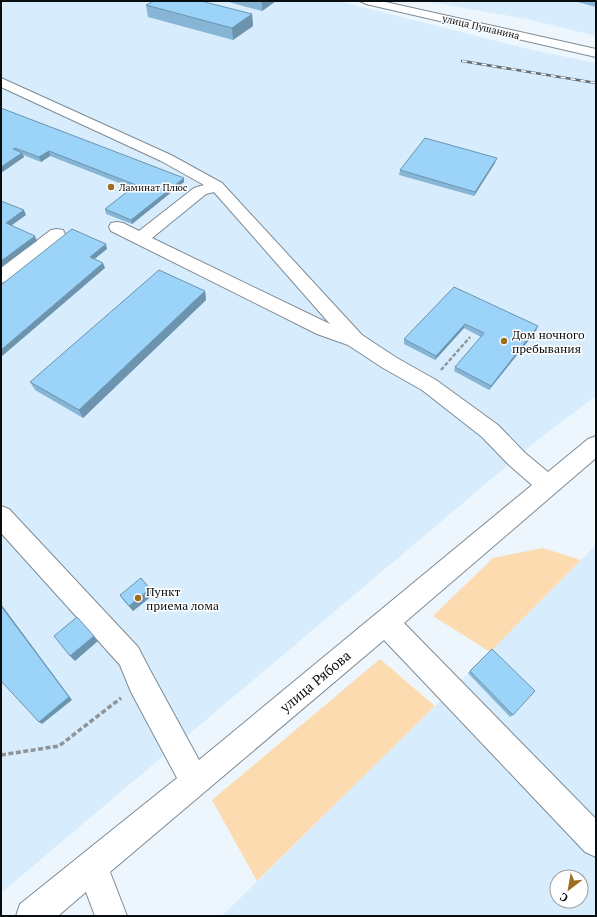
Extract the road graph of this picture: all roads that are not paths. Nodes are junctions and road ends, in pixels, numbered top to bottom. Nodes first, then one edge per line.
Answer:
1 (366, 1) edge
2 (596, 53) edge
3 (1, 82) edge
4 (217, 186) junction
5 (117, 226) dead end
6 (57, 234) dead end
7 (141, 238) junction
8 (1, 277) edge
9 (355, 340) junction
10 (596, 445) edge
11 (548, 485) junction
12 (1, 516) edge
13 (385, 622) junction
14 (195, 782) junction
15 (596, 841) edge
16 (92, 866) junction
17 (32, 916) edge
18 (111, 916) edge

1 - 2 street, улица Пушанина
3 - 4 street
4 - 7 street
4 - 9 street
5 - 7 street
6 - 8 street
7 - 9 street
9 - 11 street
10 - 11 street, улица Рябова
11 - 13 street, улица Рябова
12 - 14 street
13 - 14 street, улица Рябова
13 - 15 street
14 - 16 street, улица Рябова
16 - 17 street, улица Рябова
16 - 18 street

